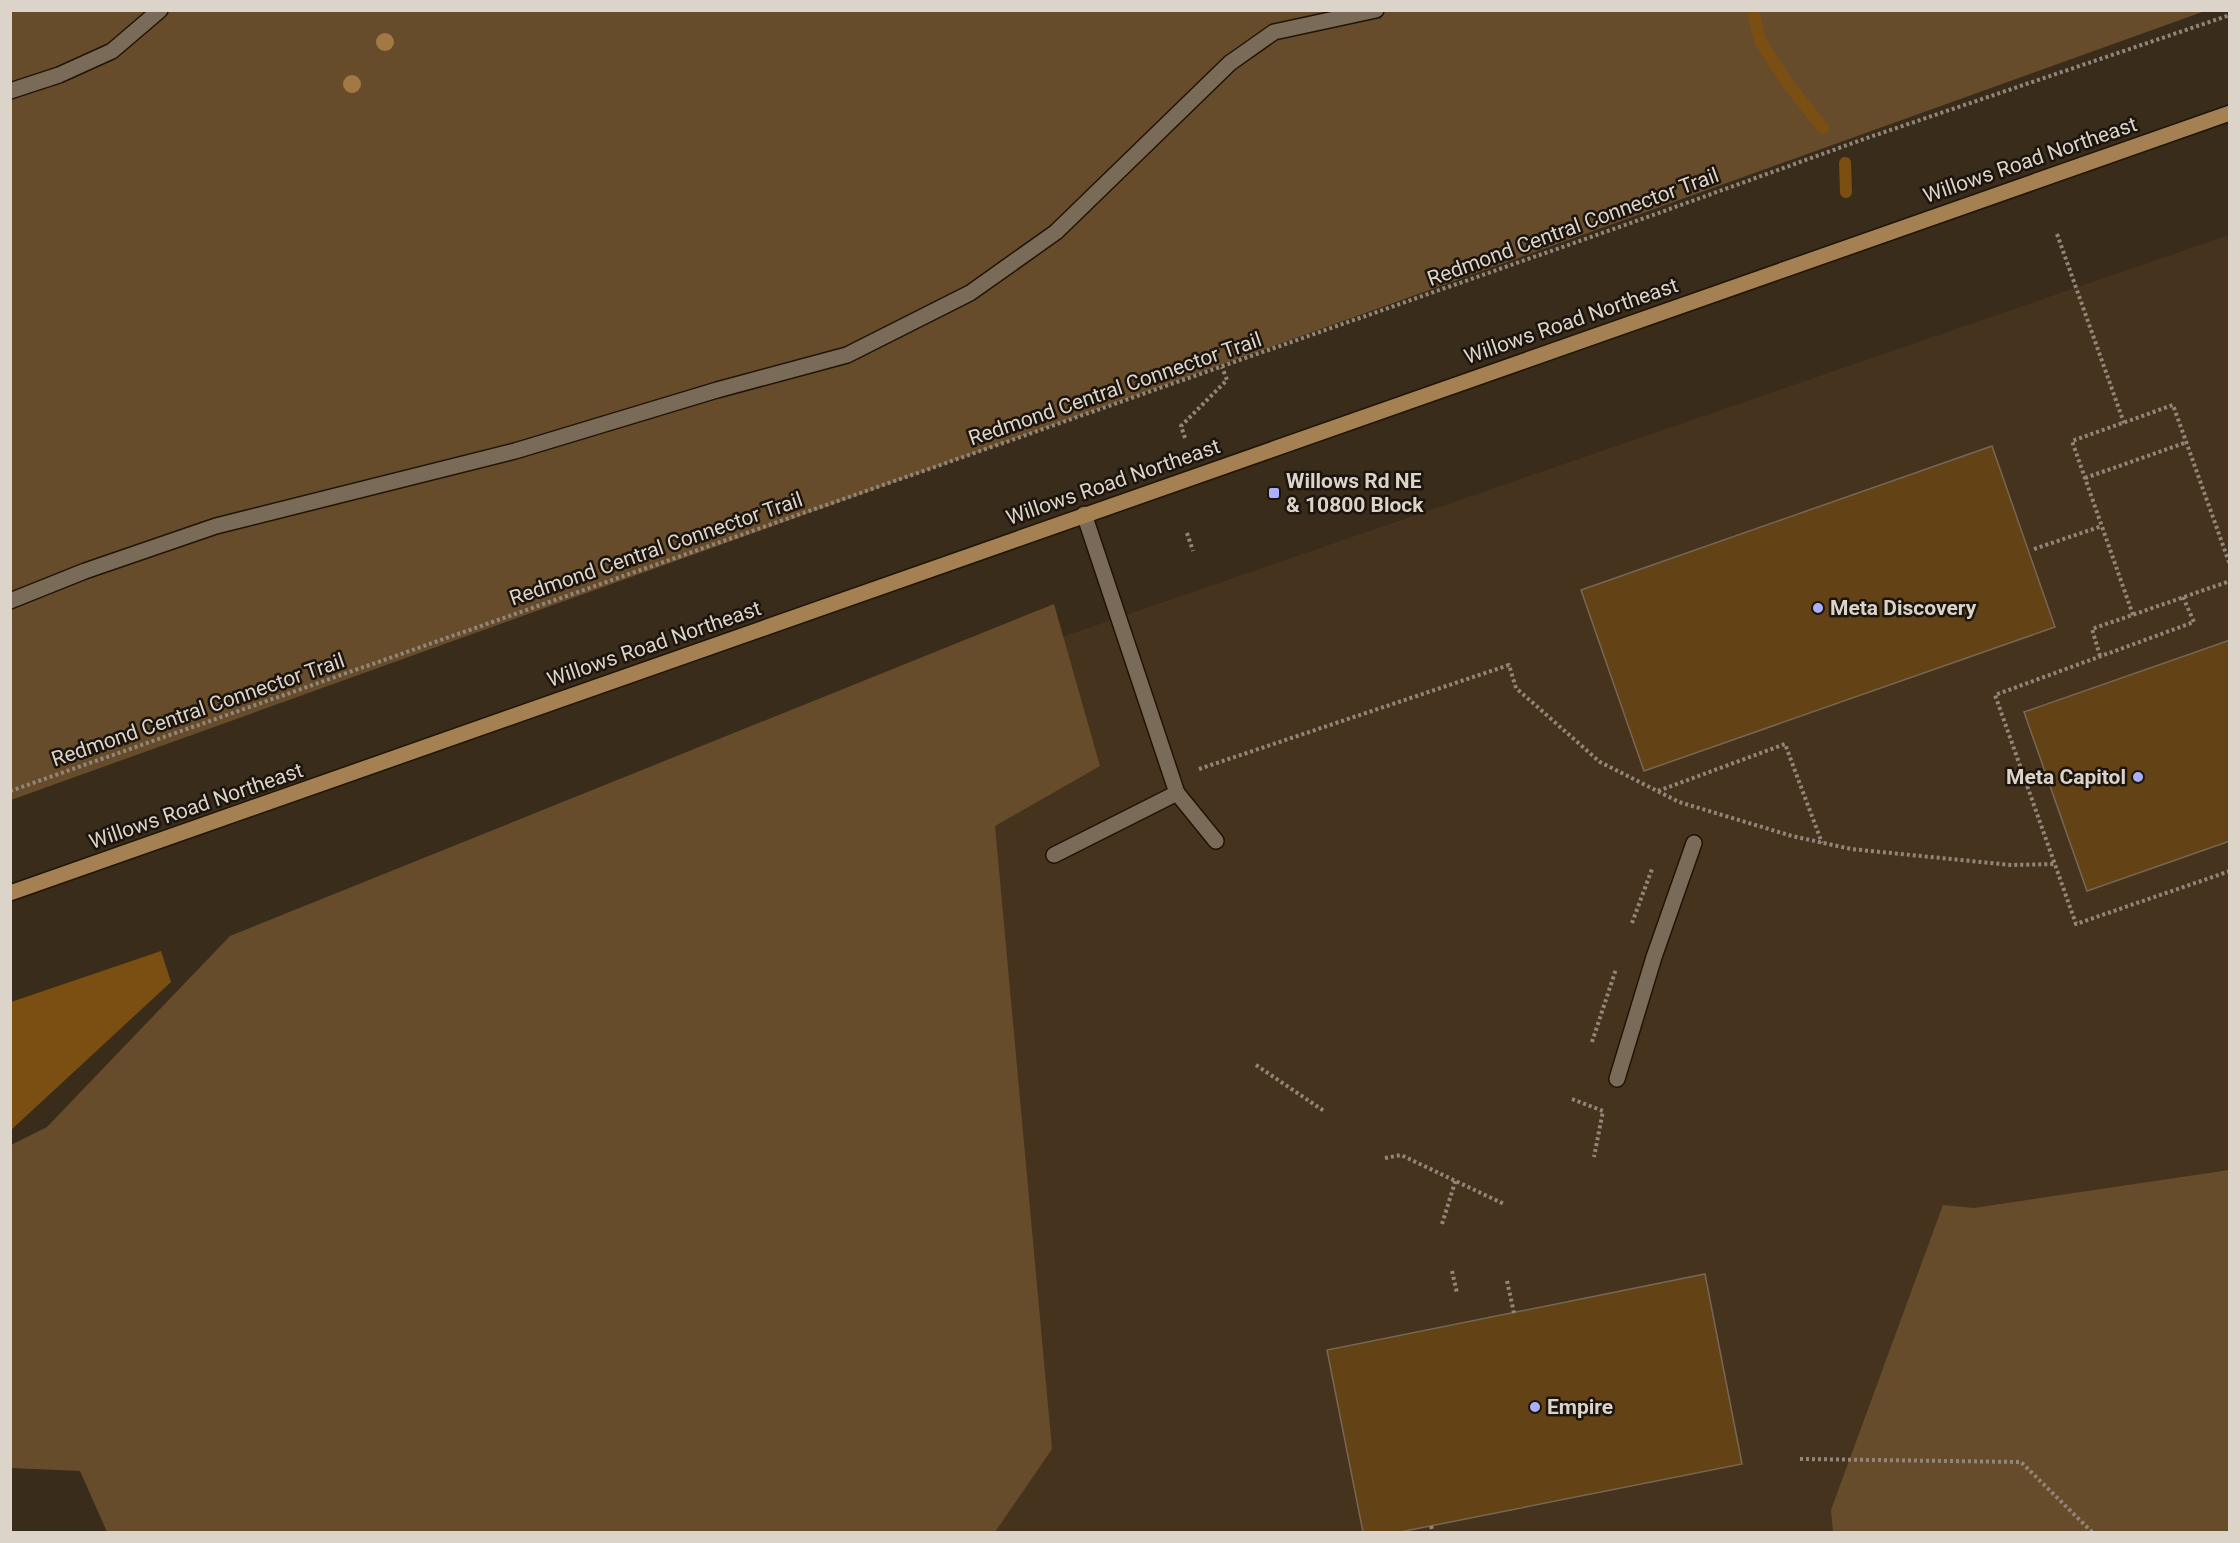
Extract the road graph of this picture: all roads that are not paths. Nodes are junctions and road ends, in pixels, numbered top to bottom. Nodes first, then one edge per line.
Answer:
1 (160, 10) edge
2 (1376, 10) edge
3 (10, 91) edge
4 (2229, 113) edge
5 (1084, 514) junction
6 (10, 601) edge
7 (1177, 793) junction
8 (1216, 841) dead end
9 (1694, 843) dead end
10 (1054, 855) dead end
11 (10, 893) edge
12 (1617, 1079) dead end

1 - 3 lane
2 - 6 lane
4 - 5 main road, Willows Road Northeast
5 - 7 lane
5 - 11 main road, Willows Road Northeast
7 - 8 lane
7 - 10 lane
9 - 12 lane

